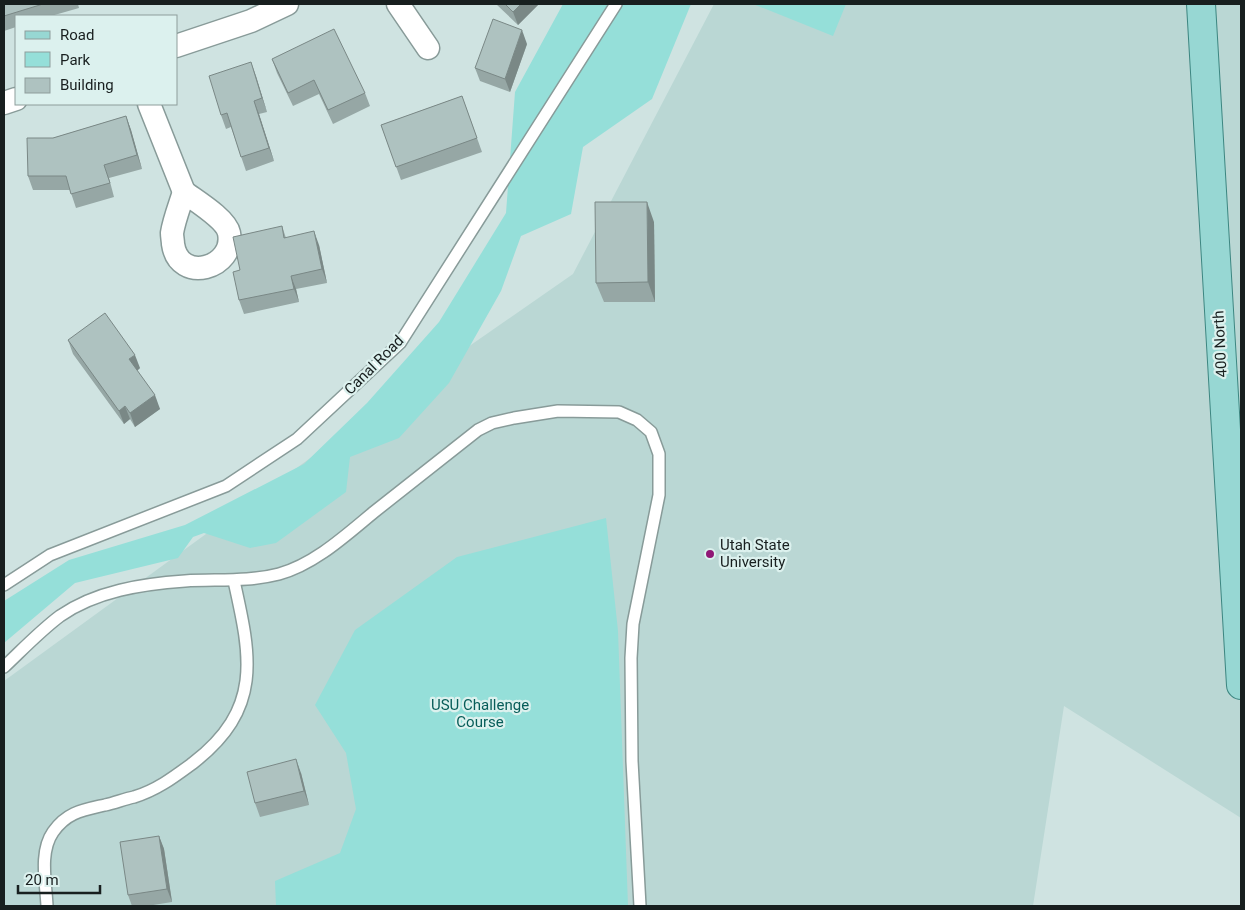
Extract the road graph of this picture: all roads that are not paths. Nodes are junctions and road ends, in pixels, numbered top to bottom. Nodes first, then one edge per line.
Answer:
1 (286, 4) edge
2 (398, 4) edge
3 (616, 4) edge
4 (1201, 4) edge
5 (178, 45) edge
6 (428, 48) dead end
7 (150, 105) edge
8 (184, 192) dead end
9 (234, 581) junction
10 (4, 585) edge
11 (4, 667) edge
12 (1241, 685) edge
13 (47, 906) edge
14 (640, 906) edge

1 - 5 street
2 - 6 street
3 - 10 lane, Canal Road
4 - 12 main road, 400 North
7 - 8 street
9 - 11 lane
9 - 13 lane
9 - 14 lane

